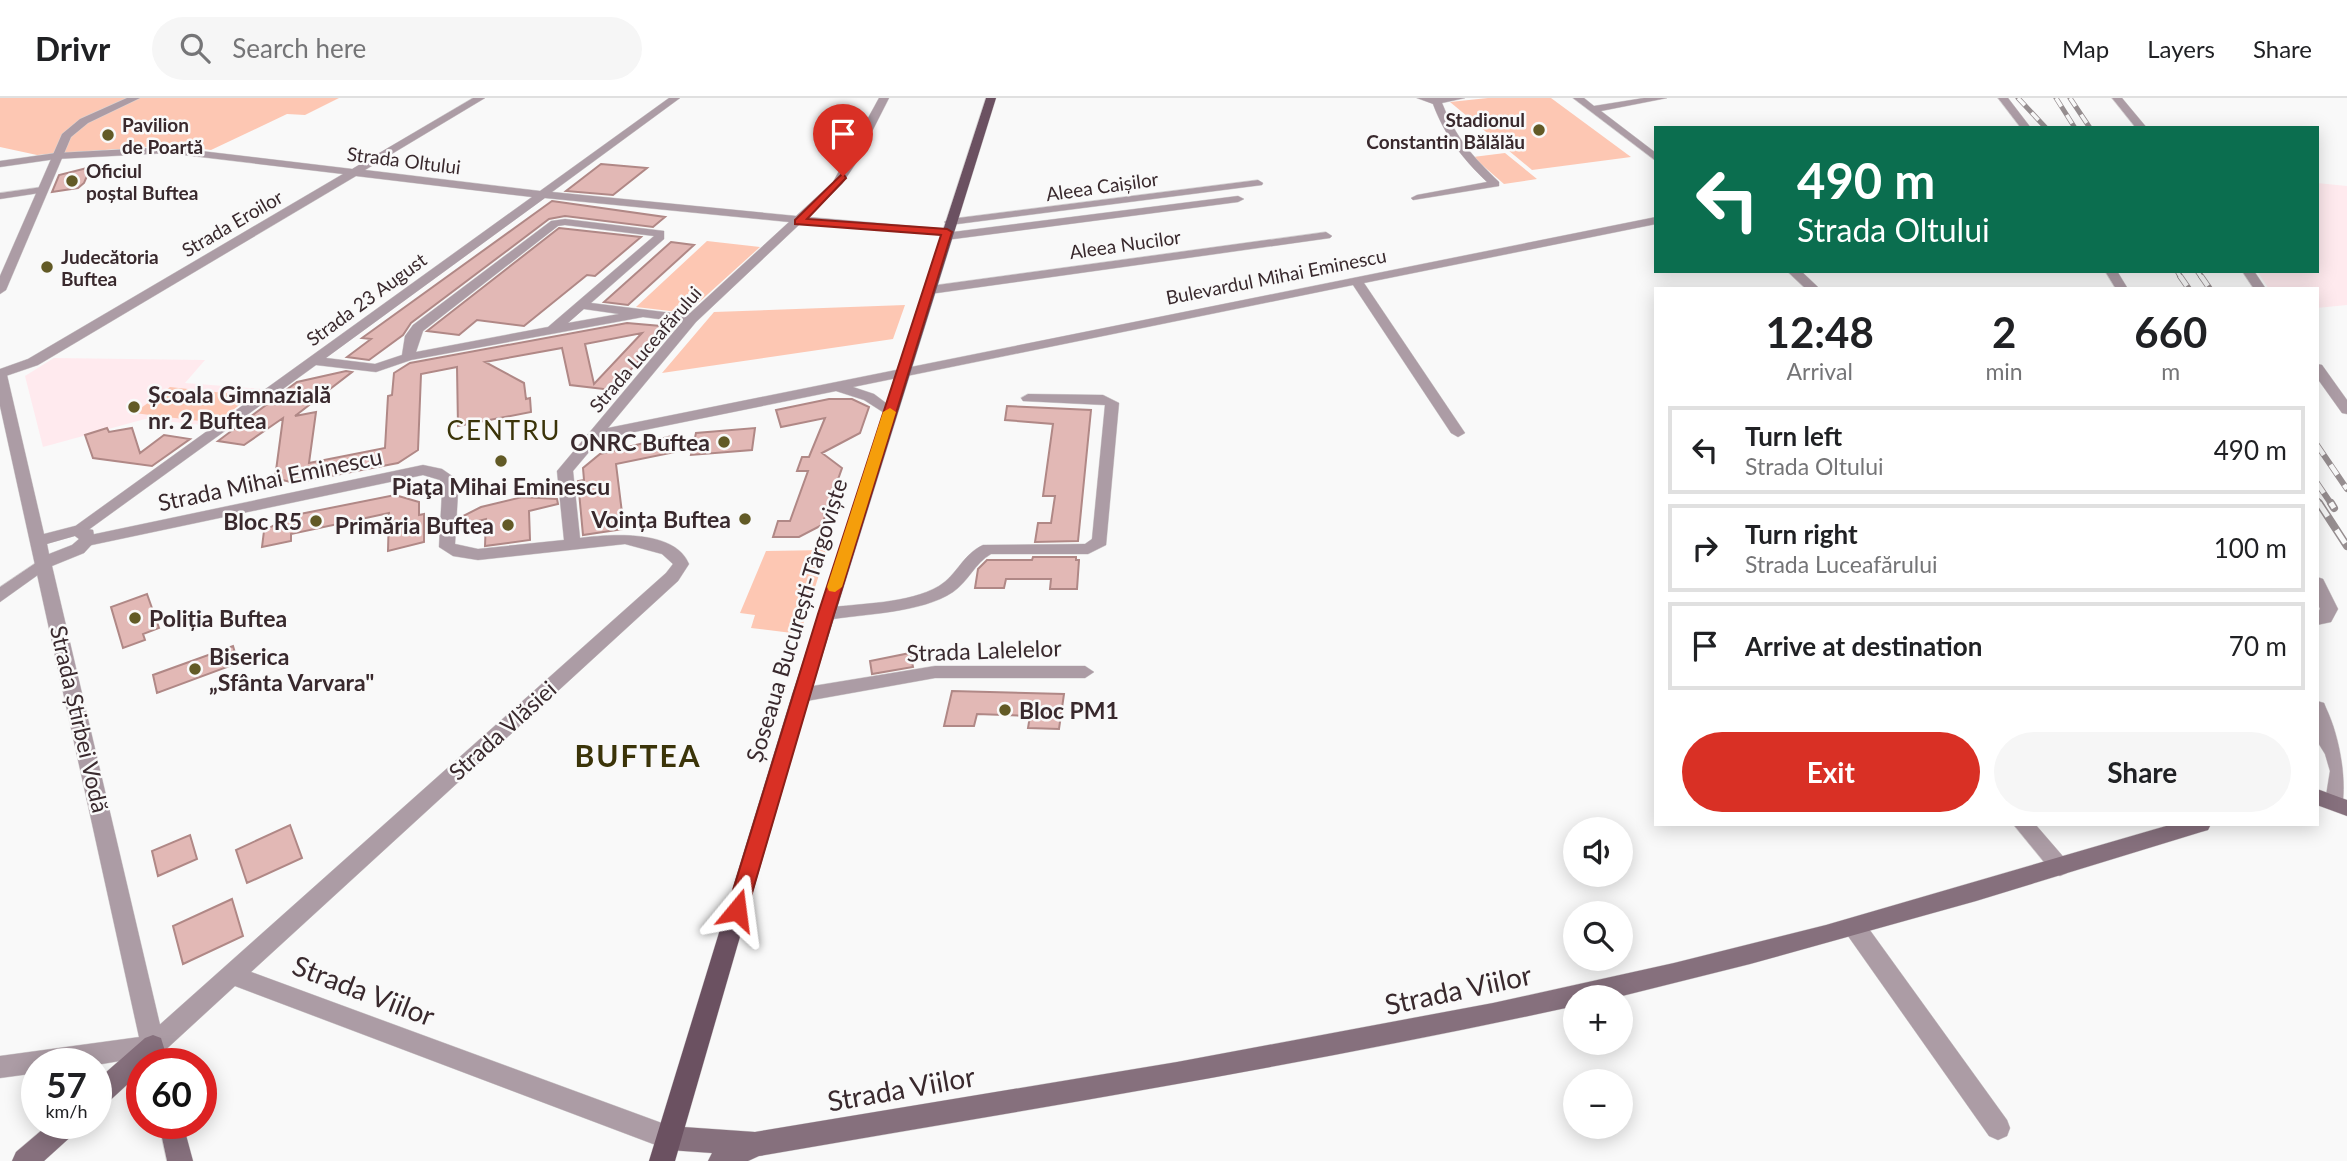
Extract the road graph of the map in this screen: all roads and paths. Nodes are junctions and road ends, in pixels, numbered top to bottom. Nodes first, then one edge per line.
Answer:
1 (135, 98) edge
2 (480, 98) edge
3 (675, 98) edge
4 (884, 98) edge
5 (991, 98) edge
6 (1422, 98) edge
7 (1460, 98) edge
8 (1577, 98) edge
9 (1662, 98) edge
10 (2003, 98) edge
11 (2117, 98) edge
12 (1437, 101) junction
13 (1593, 109) junction
14 (2024, 126) edge
15 (2140, 126) edge
16 (1654, 156) edge
17 (54, 160) junction
18 (0, 164) edge
19 (353, 174) junction
20 (1258, 183) dead end
21 (42, 190) junction
22 (542, 195) junction
23 (0, 196) edge
24 (1417, 198) dead end
25 (1238, 199) dead end
26 (630, 205) junction
27 (1654, 220) edge
28 (799, 222) junction
29 (605, 226) junction
30 (948, 230) junction
31 (1326, 236) dead end
32 (1795, 273) edge
33 (1356, 280) junction
34 (1812, 287) edge
35 (0, 290) edge
36 (930, 290) junction
37 (580, 305) junction
38 (643, 313) junction
39 (691, 319) junction
40 (552, 330) junction
41 (408, 357) junction
42 (313, 361) junction
43 (904, 370) junction
44 (2319, 371) edge
45 (0, 374) edge
46 (832, 386) junction
47 (1028, 398) dead end
48 (2347, 410) edge
49 (889, 412) junction
50 (1458, 433) dead end
51 (596, 435) junction
52 (450, 492) joint
53 (83, 536) junction
54 (38, 541) junction
55 (572, 542) junction
56 (43, 564) junction
57 (2319, 587) edge
58 (0, 596) edge
59 (826, 614) junction
60 (2319, 620) edge
61 (1085, 672) dead end
62 (801, 695) junction
63 (2319, 712) edge
64 (2319, 730) edge
65 (2337, 750) junction
66 (2333, 802) edge
67 (2025, 826) edge
68 (2194, 826) edge
69 (2060, 867) junction
70 (1856, 929) junction
71 (232, 975) junction
72 (153, 1048) edge
73 (162, 1048) edge
74 (126, 1057) edge
75 (0, 1067) edge
76 (1998, 1128) dead end
77 (50, 1139) edge
78 (175, 1139) edge
79 (755, 1144) junction
80 (666, 1149) edge
81 (25, 1161) edge
82 (180, 1161) edge
83 (721, 1161) edge

1 - 17 street
2 - 19 street, Strada Eroilor
3 - 22 street, Strada 23 August
4 - 28 street, Strada Luceafărului
5 - 30 main road, Șoseaua București-Târgoviște
6 - 12 street
7 - 12 street
8 - 13 street
9 - 13 street
10 - 14 street
11 - 15 street
12 - 24 street
13 - 16 street
17 - 18 street, Strada Oltului
17 - 19 street, Strada Oltului
17 - 21 street
19 - 22 street, Strada Oltului
19 - 45 street, Strada Eroilor
20 - 30 street, Aleea Caișilor
21 - 23 street
21 - 35 street
22 - 26 street, Strada Oltului
22 - 42 street, Strada 23 August
25 - 30 street
26 - 28 street, Strada Oltului
26 - 29 street
27 - 33 street, Bulevardul Mihai Eminescu
28 - 30 street, Strada Oltului
28 - 39 street, Strada Luceafărului
29 - 37 street
29 - 41 street
30 - 36 main road, Șoseaua București-Târgoviște
31 - 36 street, Aleea Nucilor
32 - 34 street
33 - 43 street, Bulevardul Mihai Eminescu
33 - 50 street
36 - 43 main road, Șoseaua București-Târgoviște
37 - 38 street
37 - 40 street
38 - 39 street
38 - 40 street
39 - 51 street, Strada Luceafărului
40 - 41 street
41 - 42 street
42 - 53 street, Strada 23 August
43 - 46 street
43 - 49 main road, Șoseaua București-Târgoviște
44 - 48 street
45 - 54 street, Strada Știrbei Vodă
46 - 49 street
46 - 51 street
47 - 59 street
49 - 59 main road, Șoseaua București-Târgoviște
51 - 55 street
52 - 53 street, Strada Mihai Eminescu
52 - 55 street, Strada Vlăsiei
53 - 54 street
53 - 56 street
54 - 56 street, Strada Știrbei Vodă
55 - 71 street, Strada Vlăsiei
56 - 58 street
56 - 72 street, Strada Știrbei Vodă
57 - 60 street
59 - 62 main road, Șoseaua București-Târgoviște
61 - 62 street, Strada Lalelelor
62 - 80 main road, Șoseaua București-Târgoviște
63 - 65 street
64 - 65 street
65 - 66 street
67 - 69 street
68 - 69 main road, Strada Viilor
69 - 70 main road, Strada Viilor
70 - 76 street
70 - 79 main road, Strada Viilor
71 - 73 street, Strada Vlăsiei
71 - 80 street, Strada Viilor
74 - 75 street
77 - 81 main road
78 - 82 main road
79 - 80 main road, Strada Viilor
79 - 83 main road, Strada Viilor

